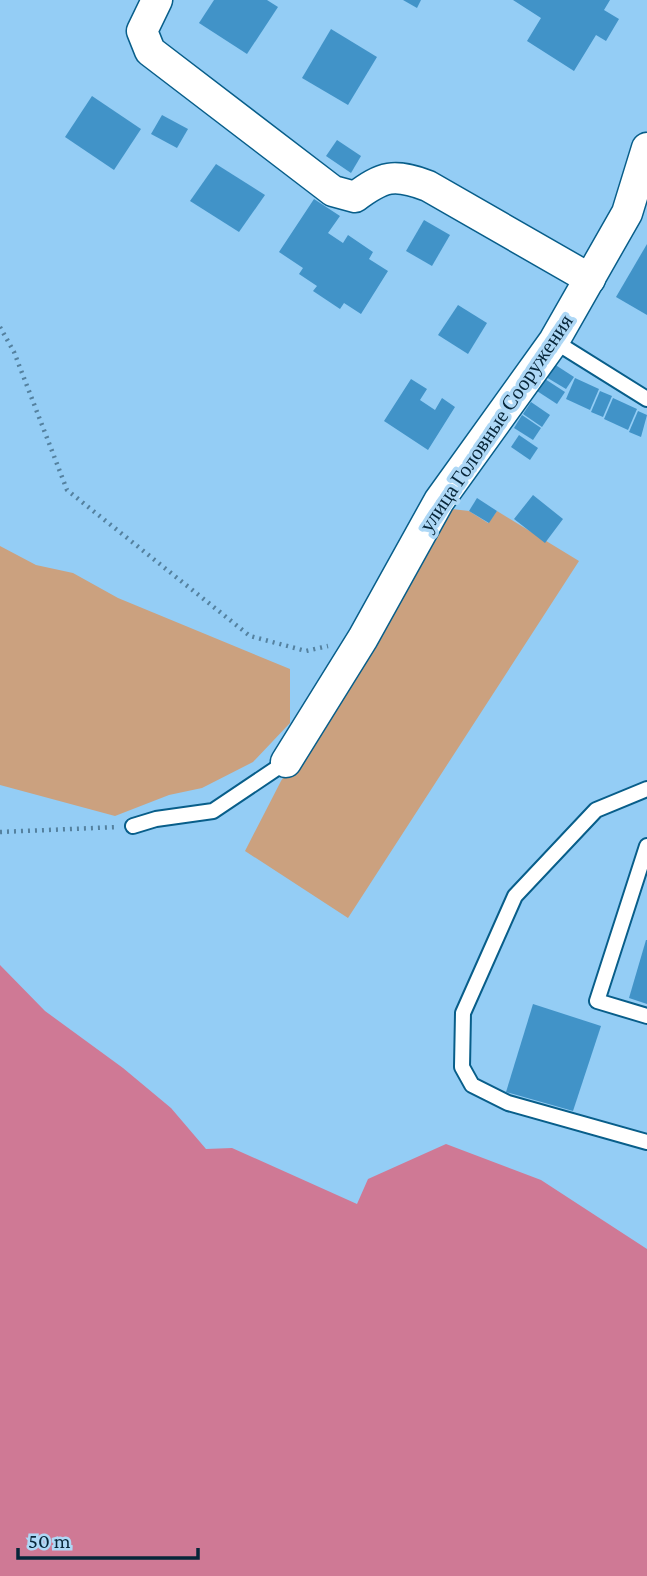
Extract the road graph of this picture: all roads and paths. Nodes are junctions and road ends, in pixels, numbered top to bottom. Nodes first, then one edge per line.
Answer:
1 (157, 0) edge
2 (647, 148) edge
3 (590, 279) junction
4 (0, 327) edge
5 (554, 341) junction
6 (647, 399) edge
7 (363, 638) junction
8 (286, 762) joint
9 (647, 789) edge
10 (133, 827) joint
11 (0, 832) edge
12 (647, 846) edge
13 (647, 1016) edge
14 (647, 1142) edge

1 - 3 street
2 - 3 street, улица Головные Сооружения
3 - 5 street, улица Головные Сооружения
4 - 7 path
5 - 6 lane
5 - 7 street, улица Головные Сооружения
7 - 8 street, улица Головные Сооружения
8 - 10 lane
9 - 14 lane
10 - 11 path
12 - 13 lane

